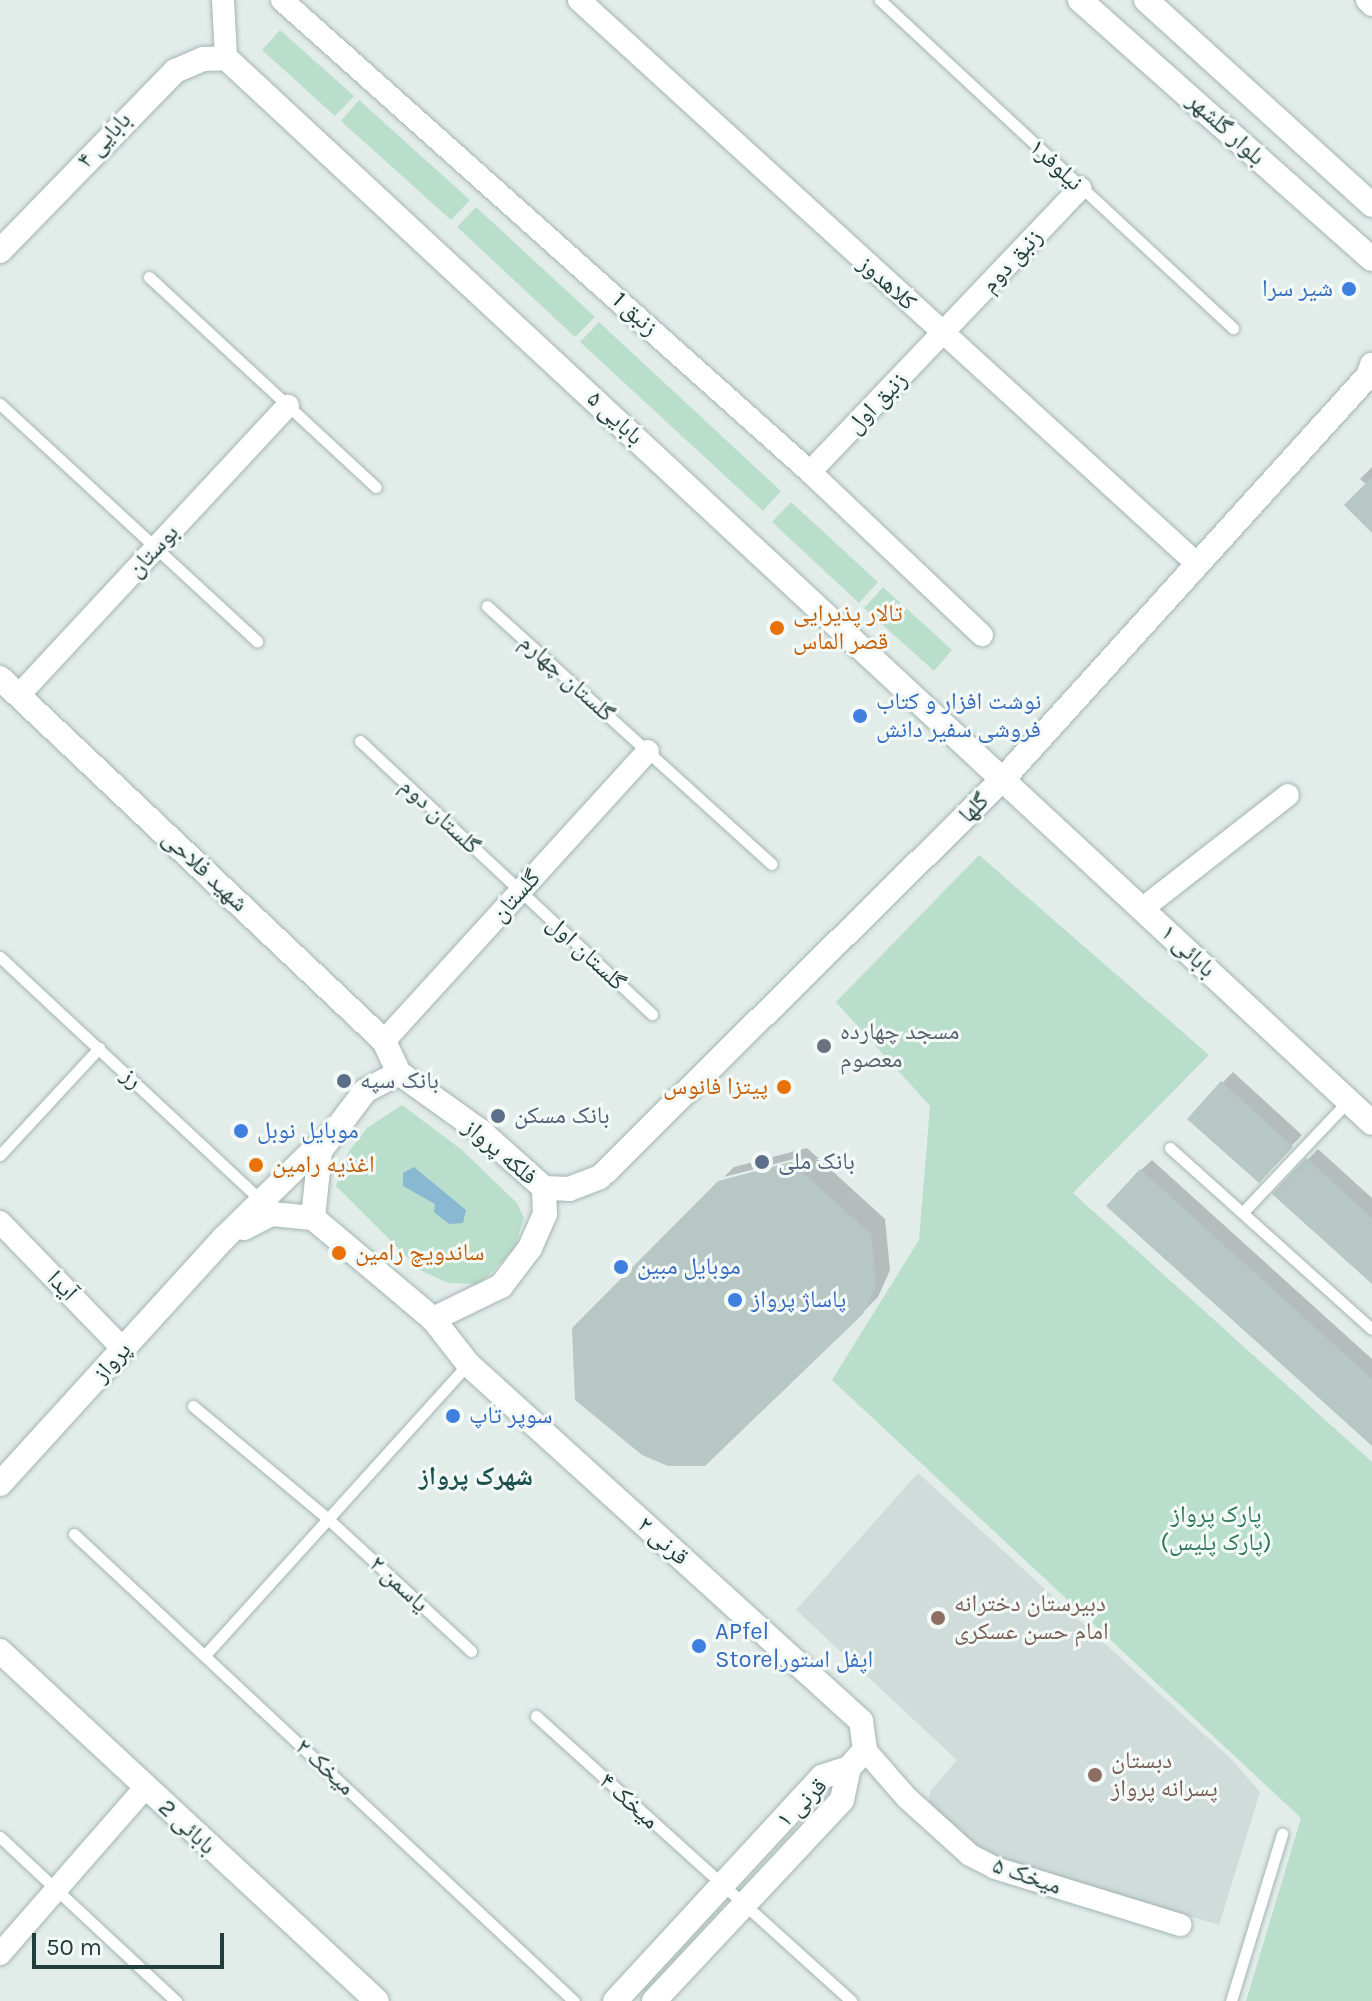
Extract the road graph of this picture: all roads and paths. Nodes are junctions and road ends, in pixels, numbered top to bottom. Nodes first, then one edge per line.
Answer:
1 (223, 0) edge
2 (282, 0) edge
3 (579, 0) edge
4 (880, 0) edge
5 (1080, 0) edge
6 (1146, 0) edge
7 (1367, 0) edge
8 (1372, 5) edge
9 (226, 58) junction
10 (1080, 188) junction
11 (1372, 205) edge
12 (0, 251) edge
13 (1372, 259) edge
14 (149, 277) dead end
15 (1233, 328) dead end
16 (944, 335) junction
17 (1371, 372) edge
18 (0, 404) edge
19 (288, 406) junction
20 (810, 472) junction
21 (376, 487) dead end
22 (156, 548) junction
23 (1197, 564) junction
24 (487, 606) dead end
25 (982, 635) dead end
26 (257, 641) dead end
27 (0, 678) edge
28 (19, 695) junction
29 (360, 741) dead end
30 (648, 751) junction
31 (1004, 778) junction
32 (1288, 795) dead end
33 (772, 864) dead end
34 (521, 891) junction
35 (1142, 909) junction
36 (0, 957) edge
37 (652, 1014) dead end
38 (384, 1041) junction
39 (99, 1048) junction
40 (399, 1073) junction
41 (1348, 1100) junction
42 (1372, 1123) edge
43 (331, 1133) junction
44 (1170, 1148) dead end
45 (0, 1155) edge
46 (544, 1188) junction
47 (262, 1201) junction
48 (1244, 1211) junction
49 (313, 1218) junction
50 (0, 1222) edge
51 (224, 1238) junction
52 (433, 1319) junction
53 (1372, 1329) edge
54 (123, 1349) junction
55 (468, 1364) junction
56 (193, 1406) dead end
57 (0, 1484) edge
58 (327, 1518) junction
59 (74, 1534) dead end
60 (0, 1651) edge
61 (471, 1651) dead end
62 (205, 1655) junction
63 (536, 1716) dead end
64 (857, 1759) junction
65 (145, 1788) junction
66 (1282, 1834) dead end
67 (0, 1837) edge
68 (721, 1885) junction
69 (57, 1889) junction
70 (741, 1904) junction
71 (1180, 1925) dead end
72 (0, 1954) edge
73 (176, 2001) edge
74 (377, 2001) edge
75 (574, 2001) edge
76 (615, 2001) edge
77 (654, 2001) edge
78 (851, 2001) edge
79 (1231, 2001) edge

1 - 9 street
2 - 20 street, زنبق 1
3 - 16 street, کلاهدوز
4 - 10 lane, نیلوفر۱
5 - 13 street, بلوار گلشهر
6 - 11 street, بلوار گلشهر
7 - 8 street
9 - 12 street, بابایی ۴
9 - 31 street, ۵ بابایی
10 - 15 lane, نیلوفر۱
10 - 16 street, زنبق دوم
14 - 19 lane
16 - 20 street, زنبق اول
16 - 23 street, کلاهدوز
17 - 23 street, گلها
18 - 22 lane
19 - 21 lane
19 - 22 street, بوستان
20 - 25 street, زنبق 1
22 - 26 lane
22 - 28 street, بوستان
23 - 31 street, گلها
24 - 30 lane, گلستان چهارم
27 - 28 street, شهید فلاحی
28 - 38 street, شهید فلاحی
29 - 34 lane, گلستان دوم
30 - 33 lane, گلستان چهارم
30 - 34 street, گلستان
31 - 35 street, بابائی ۱
31 - 46 street, گلها
32 - 35 street
34 - 37 lane, گلستان اول
34 - 38 street, گلستان
35 - 41 street, بابائی ۱
36 - 39 lane, رز
38 - 40 street, شهید فلاحی
39 - 45 lane
39 - 47 lane, رز
40 - 43 street
40 - 46 street, فلکه پرواز
41 - 42 street, بابائی ۱
41 - 48 lane
43 - 47 street, پرواز
43 - 49 street
44 - 48 lane
46 - 52 street, فلکه پرواز
47 - 51 street, پرواز
48 - 53 lane
49 - 51 street, پرواز
49 - 52 street
50 - 54 street, آیدا
51 - 54 street, پرواز
52 - 55 street, قرنی ۲
54 - 57 street, پرواز
55 - 58 lane
55 - 64 street, قرنی ۲
56 - 58 lane, یاسمن ۲
58 - 61 lane, یاسمن ۲
58 - 62 lane
59 - 62 lane, میخک ۲
60 - 65 street, بابائی 2
62 - 75 lane, میخک ۲
63 - 68 lane, میخک ۴
64 - 68 street, قرنی ۱
64 - 70 street, قرنی ۱
64 - 71 street, میخک ۵
65 - 69 street
65 - 74 street, بابائی 2
66 - 79 lane
67 - 69 lane
68 - 70 lane, میخک ۴
68 - 76 street, قرنی ۱
69 - 72 street
69 - 73 lane
70 - 77 street, قرنی ۱
70 - 78 lane, میخک ۴

